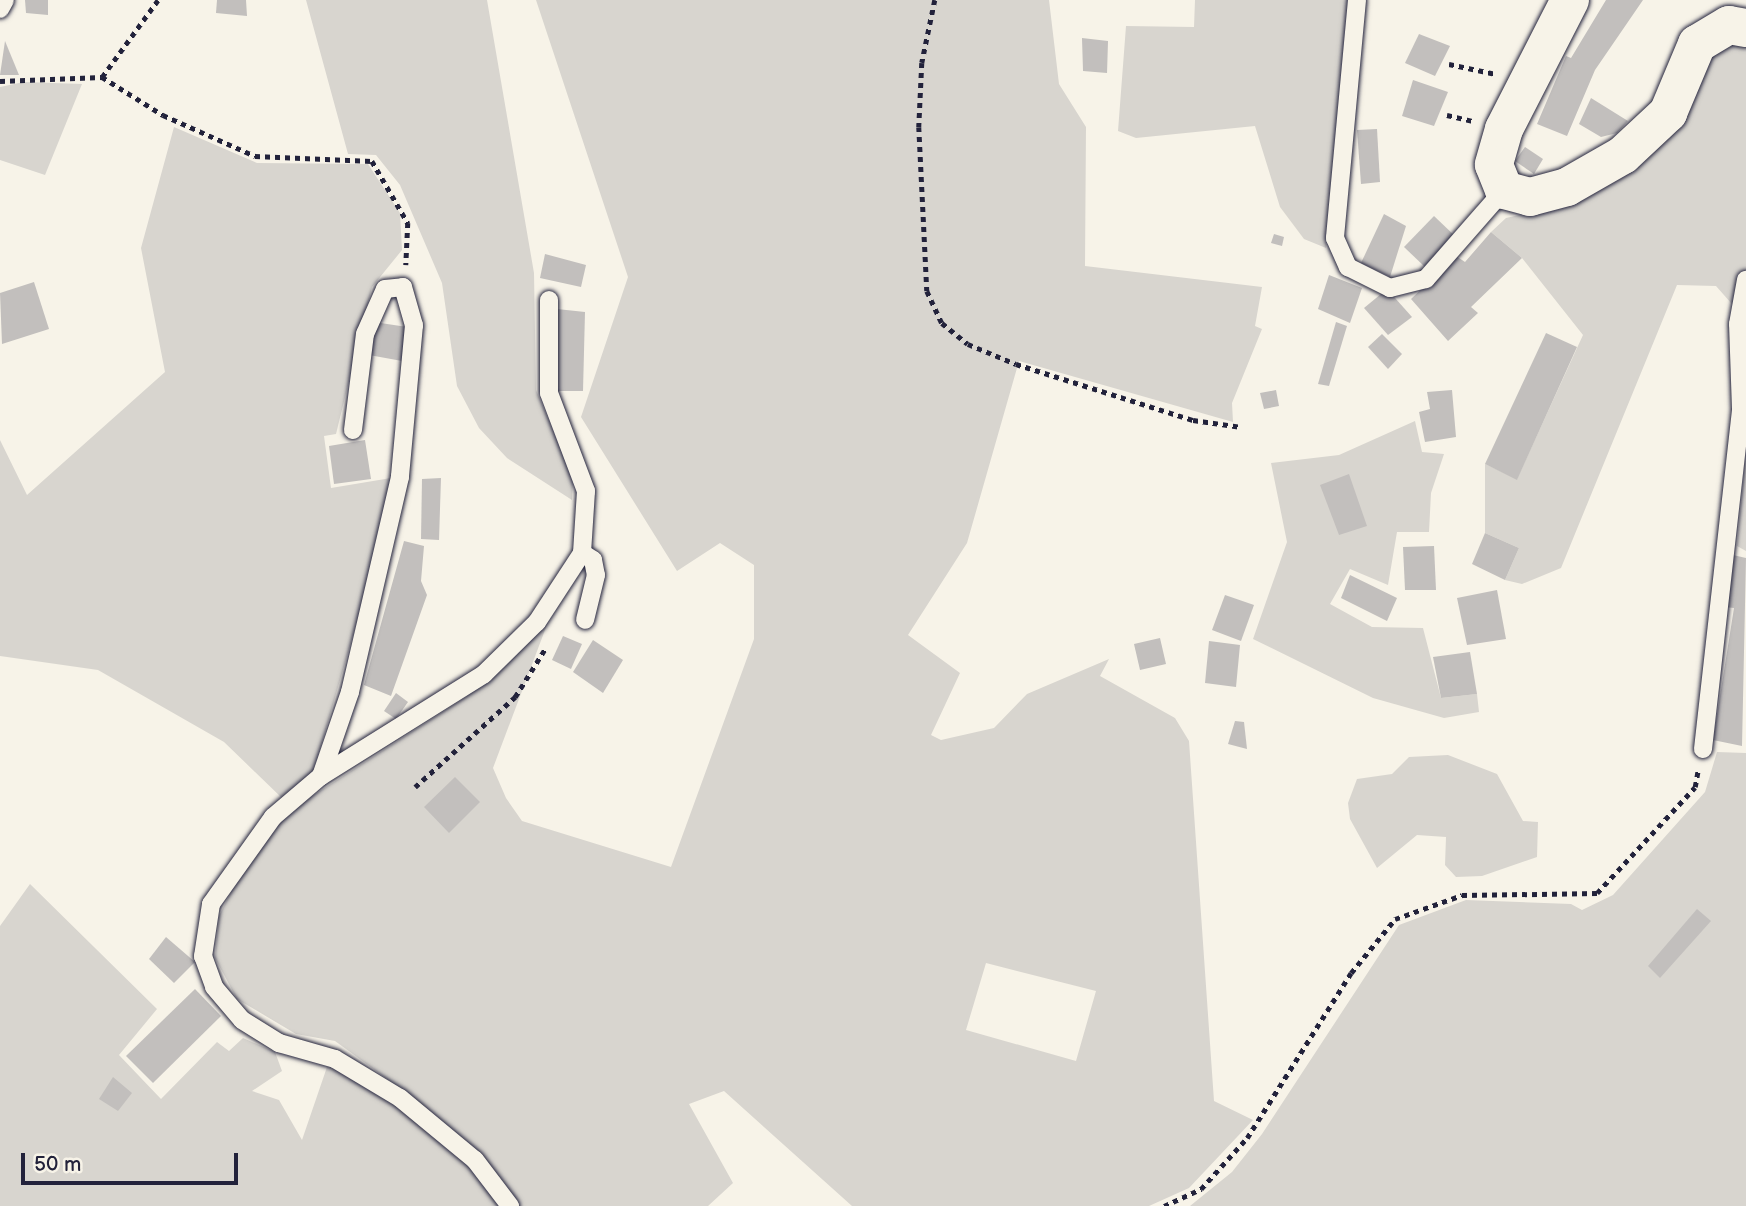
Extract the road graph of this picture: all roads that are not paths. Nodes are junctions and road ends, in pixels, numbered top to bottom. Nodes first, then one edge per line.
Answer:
1 (5, 0) edge
2 (1357, 0) edge
3 (1570, 0) edge
4 (0, 9) edge
5 (1746, 28) edge
6 (1504, 190) junction
7 (1746, 280) edge
8 (549, 300) dead end
9 (353, 429) dead end
10 (582, 553) junction
11 (585, 620) dead end
12 (1703, 749) road end
13 (321, 776) junction
14 (510, 1206) edge

1 - 4 lane
2 - 6 lane
3 - 6 street
5 - 6 street
7 - 12 lane
8 - 10 lane
9 - 13 lane
10 - 11 lane
10 - 13 lane
13 - 14 lane

